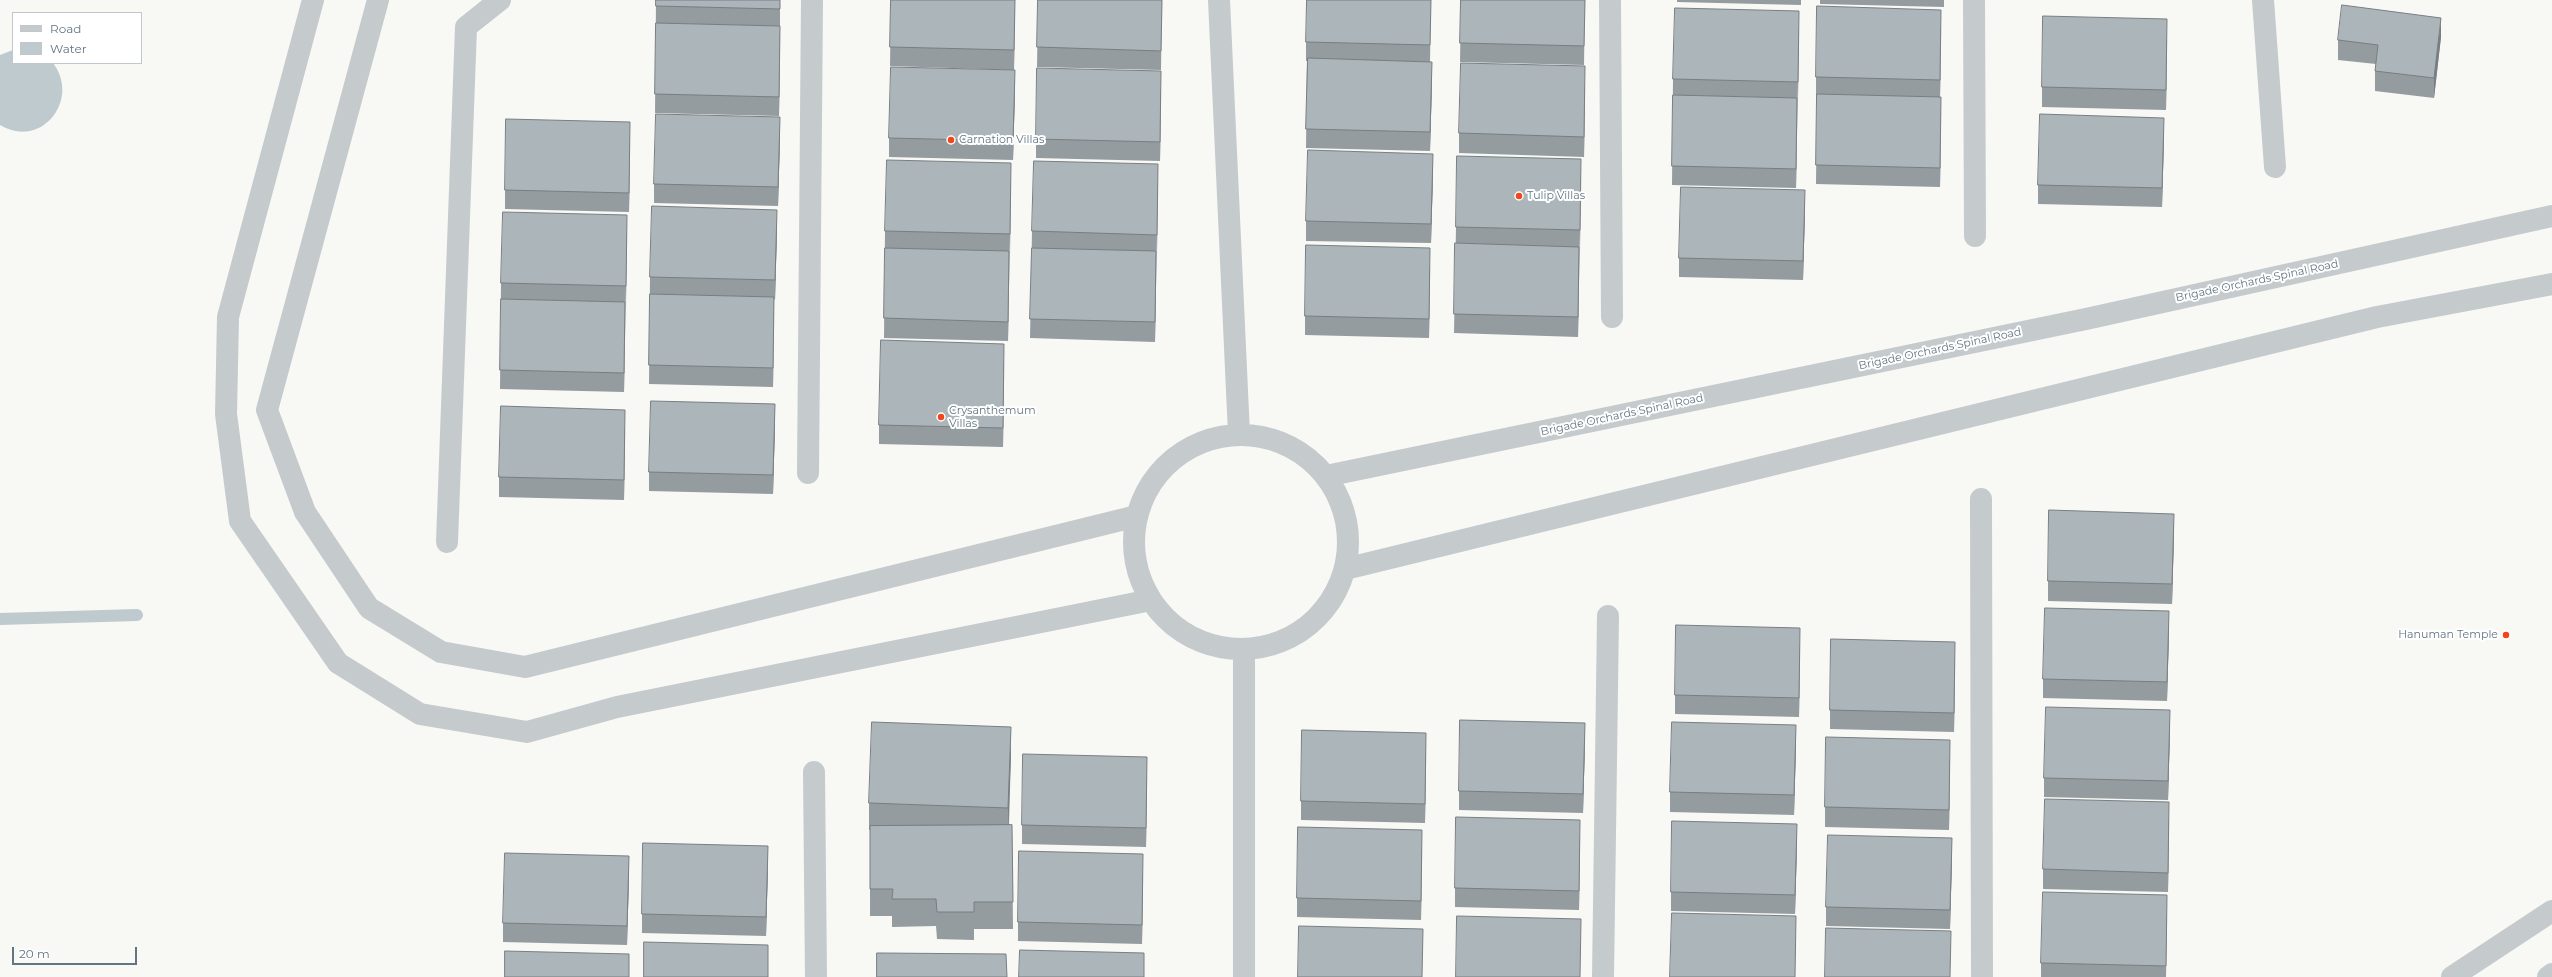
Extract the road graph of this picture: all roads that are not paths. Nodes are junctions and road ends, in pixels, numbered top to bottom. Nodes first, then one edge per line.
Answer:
1 (313, 0) edge
2 (378, 0) edge
3 (500, 0) edge
4 (812, 0) edge
5 (1219, 0) edge
6 (1610, 0) edge
7 (1974, 0) edge
8 (2263, 0) edge
9 (2275, 167) dead end
10 (2552, 215) edge
11 (1975, 236) dead end
12 (2552, 284) edge
13 (1612, 318) dead end
14 (1239, 434) junction
15 (808, 473) dead end
16 (1326, 476) junction
17 (1981, 499) dead end
18 (1137, 516) junction
19 (447, 542) dead end
20 (1345, 569) junction
21 (1152, 600) junction
22 (1608, 616) dead end
23 (1244, 650) junction
24 (814, 772) dead end
25 (2552, 911) edge
26 (2552, 974) edge
27 (816, 977) edge
28 (1244, 977) edge
29 (1603, 977) edge
30 (1982, 977) edge
31 (2452, 977) edge
32 (2548, 977) edge

1 - 21 street
2 - 18 street
3 - 19 street
4 - 15 street
5 - 14 street
6 - 13 street
7 - 11 street
8 - 9 street
10 - 16 street, Brigade Orchards Spinal Road
12 - 20 street
14 - 16 street
14 - 18 street
16 - 20 street
17 - 30 street
18 - 21 street
20 - 23 street
21 - 23 street
22 - 29 street
23 - 28 street
24 - 27 street
25 - 31 street
26 - 32 street

